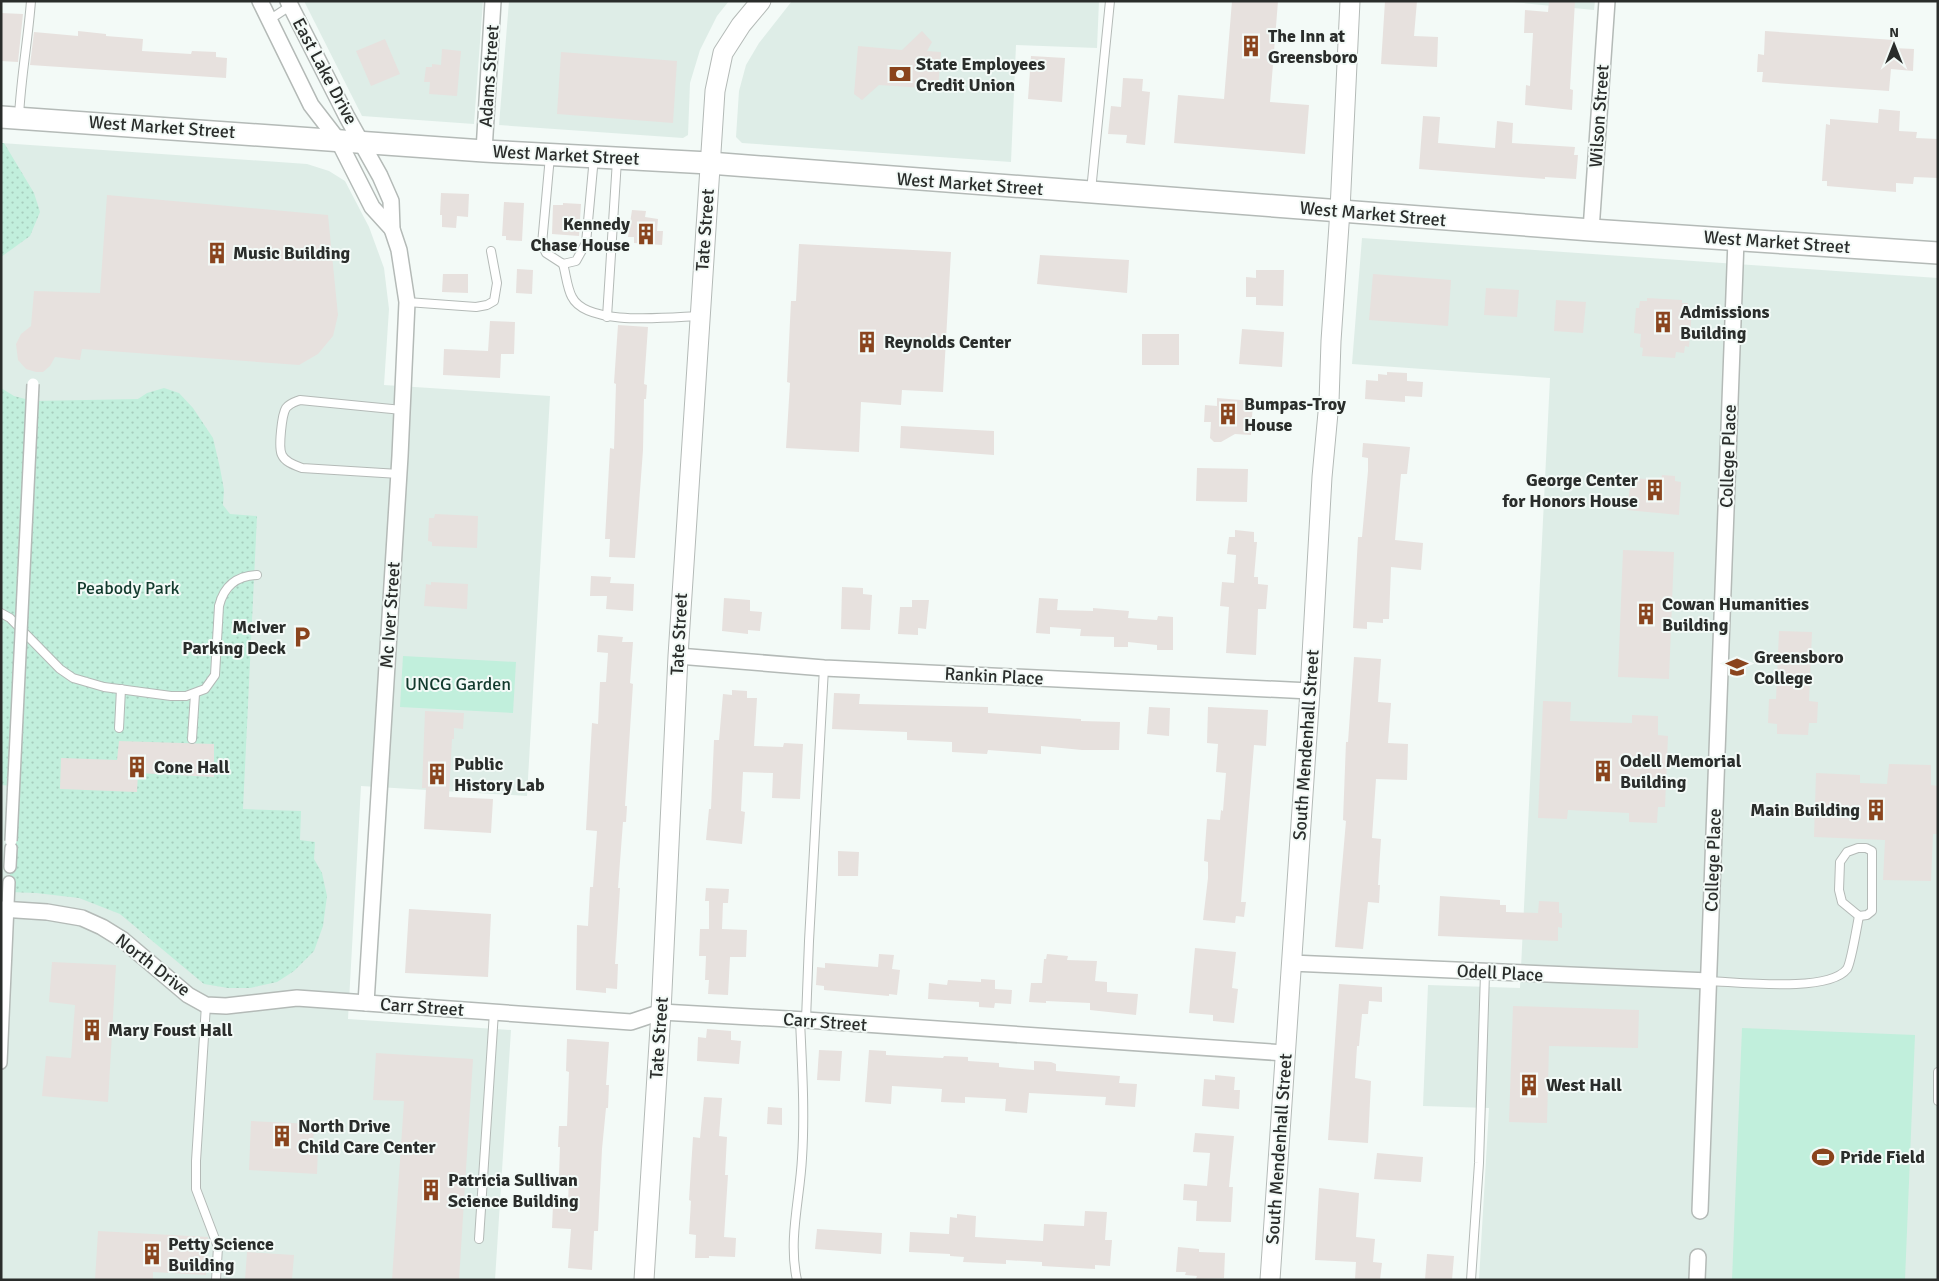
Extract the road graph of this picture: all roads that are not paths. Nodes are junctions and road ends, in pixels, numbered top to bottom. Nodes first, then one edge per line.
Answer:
1 (31, 1) edge
2 (260, 1) edge
3 (493, 1) edge
4 (761, 1) edge
5 (1110, 1) edge
6 (1350, 1) edge
7 (1607, 1) edge
8 (289, 4) edge
9 (269, 20) junction
10 (6, 117) edge
11 (338, 140) junction
12 (362, 141) junction
13 (484, 151) junction
14 (550, 154) junction
15 (594, 157) junction
16 (617, 158) junction
17 (709, 163) junction
18 (1091, 193) junction
19 (1340, 210) junction
20 (392, 229) junction
21 (1591, 230) junction
22 (1736, 240) junction
23 (491, 251) dead end
24 (1938, 253) edge
25 (563, 264) junction
26 (407, 302) junction
27 (700, 316) junction
28 (607, 317) junction
29 (33, 384) dead end
30 (402, 410) junction
31 (399, 474) junction
32 (257, 575) dead end
33 (1, 613) edge
34 (22, 629) junction
35 (678, 656) junction
36 (824, 668) junction
37 (121, 690) junction
38 (1310, 691) junction
39 (195, 694) junction
40 (120, 728) dead end
41 (192, 738) dead end
42 (10, 867) dead end
43 (9, 882) dead end
44 (5, 910) edge
45 (1858, 916) junction
46 (1291, 963) junction
47 (1485, 973) junction
48 (1708, 981) junction
49 (366, 1003) junction
50 (206, 1005) junction
51 (494, 1012) junction
52 (662, 1012) junction
53 (803, 1020) junction
54 (1286, 1053) junction
55 (1, 1063) edge
56 (1938, 1072) edge
57 (1938, 1101) edge
58 (1700, 1211) dead end
59 (479, 1239) dead end
60 (1698, 1257) dead end
61 (216, 1280) edge
62 (644, 1280) edge
63 (797, 1280) edge
64 (1270, 1280) edge
65 (1471, 1280) edge
66 (1697, 1280) edge

1 - 10 lane
2 - 9 street, East Lake Drive
3 - 13 street, Adams Street
4 - 17 street, Tate Street
5 - 18 lane
6 - 19 street, South Mendenhall Street
7 - 21 street, Wilson Street
8 - 9 lane
8 - 12 street, East Lake Drive
9 - 11 street, East Lake Drive
10 - 11 main road, West Market Street
11 - 12 main road, West Market Street
11 - 20 street, Mc Iver Street
12 - 13 main road, West Market Street
12 - 20 street, Mc Iver Street
13 - 14 main road, West Market Street
14 - 15 main road, West Market Street
14 - 25 lane
15 - 16 main road, West Market Street
15 - 25 lane
16 - 17 main road, West Market Street
16 - 28 lane
17 - 18 main road, West Market Street
17 - 27 street, Tate Street
18 - 19 main road, West Market Street
19 - 21 main road, West Market Street
19 - 38 street, South Mendenhall Street
20 - 26 street, Mc Iver Street
21 - 22 main road, West Market Street
22 - 24 main road, West Market Street
22 - 48 street, College Place
23 - 26 lane
25 - 28 lane
26 - 30 street, Mc Iver Street
27 - 28 lane
27 - 35 street, Tate Street
29 - 34 street, bridge
30 - 31 street, Mc Iver Street
30 - 31 lane
31 - 49 street, Mc Iver Street
32 - 39 lane
33 - 34 lane
34 - 37 lane
34 - 42 street, bridge
35 - 36 street, Rankin Place
35 - 52 street, Tate Street
36 - 38 street, Rankin Place
36 - 53 lane
37 - 39 lane
37 - 40 lane
38 - 46 street, South Mendenhall Street
39 - 41 lane
43 - 44 street
44 - 50 street, North Drive
44 - 55 street
45 - 45 lane
45 - 48 lane
46 - 47 street, Odell Place
46 - 54 street, South Mendenhall Street
47 - 48 street, Odell Place
47 - 65 lane
48 - 58 street, College Place
49 - 50 street, North Drive
49 - 51 street, Carr Street
50 - 61 lane
51 - 52 street, Carr Street
51 - 59 lane
52 - 53 street, Carr Street
52 - 62 street, Tate Street
53 - 54 street, Carr Street
53 - 63 lane
54 - 64 street, South Mendenhall Street
56 - 57 lane
60 - 66 street

